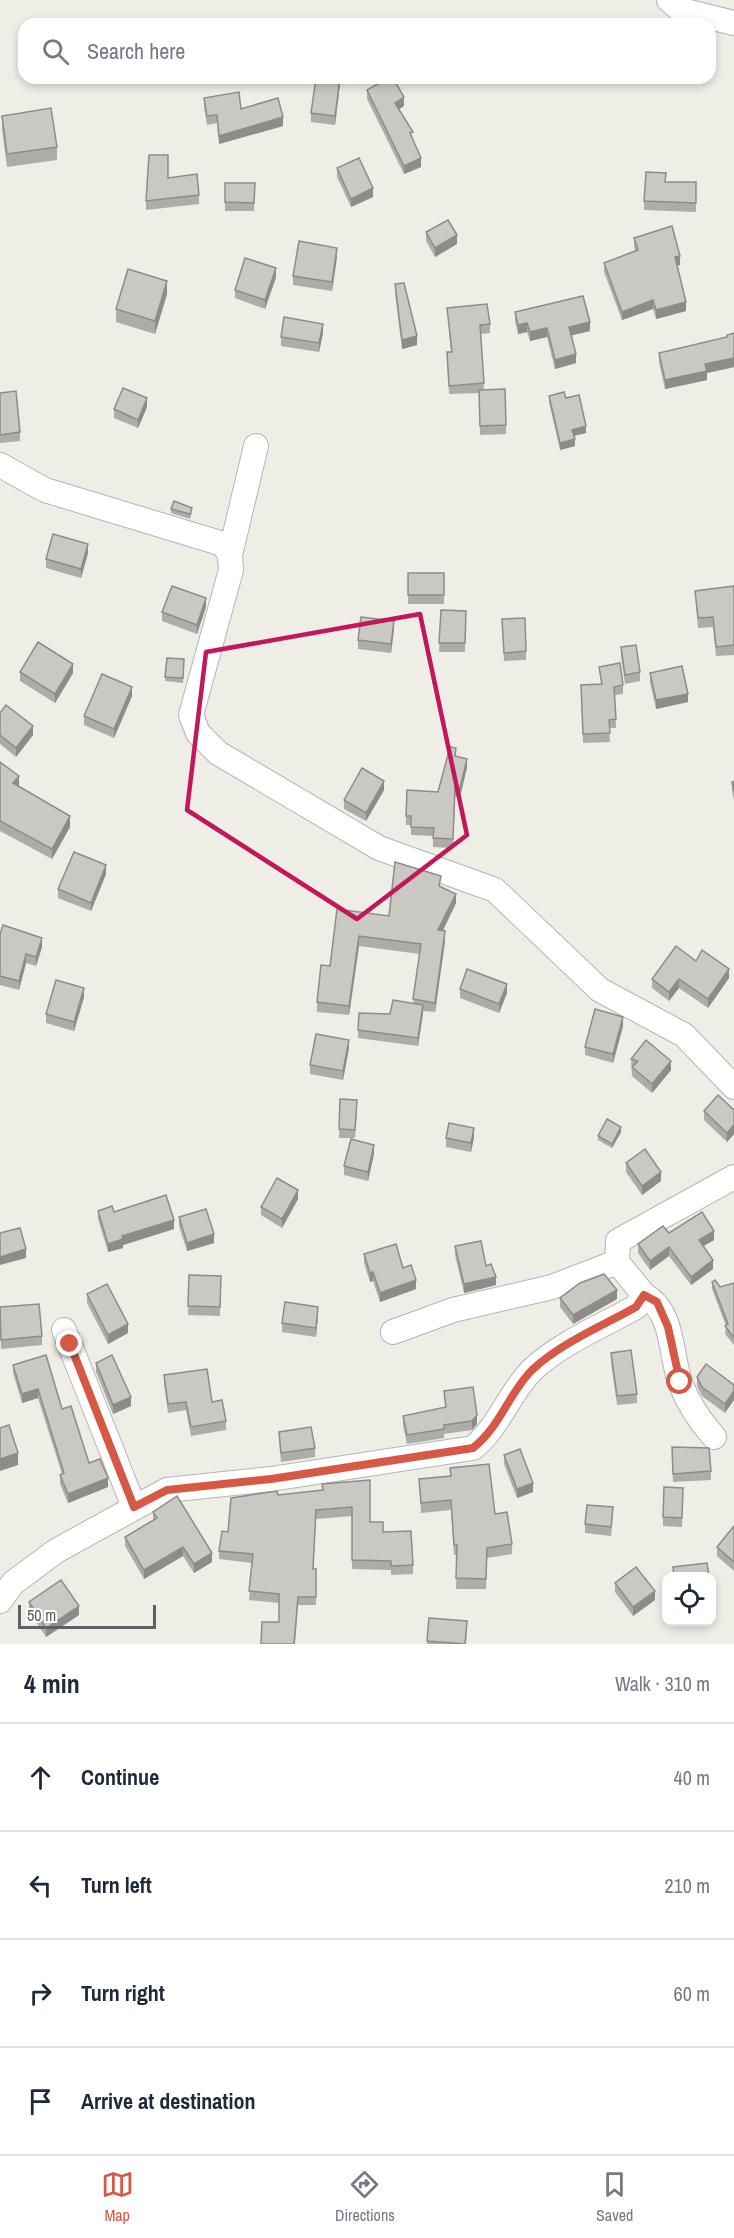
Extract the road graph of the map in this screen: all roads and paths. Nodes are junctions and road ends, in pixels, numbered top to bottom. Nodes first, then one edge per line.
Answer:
1 (669, 0) edge
2 (714, 18) edge
3 (716, 19) edge
4 (734, 23) edge
5 (256, 446) dead end
6 (0, 465) edge
7 (230, 555) junction
8 (734, 1087) edge
9 (734, 1177) edge
10 (617, 1262) junction
11 (644, 1295) junction
12 (64, 1330) dead end
13 (393, 1332) dead end
14 (714, 1437) dead end
15 (134, 1507) junction
16 (0, 1601) edge

1 - 2 street
3 - 4 street
5 - 7 street
6 - 7 street
7 - 8 street
9 - 10 street
10 - 11 street
10 - 13 street
11 - 14 street
11 - 15 street
12 - 15 street
15 - 16 street

